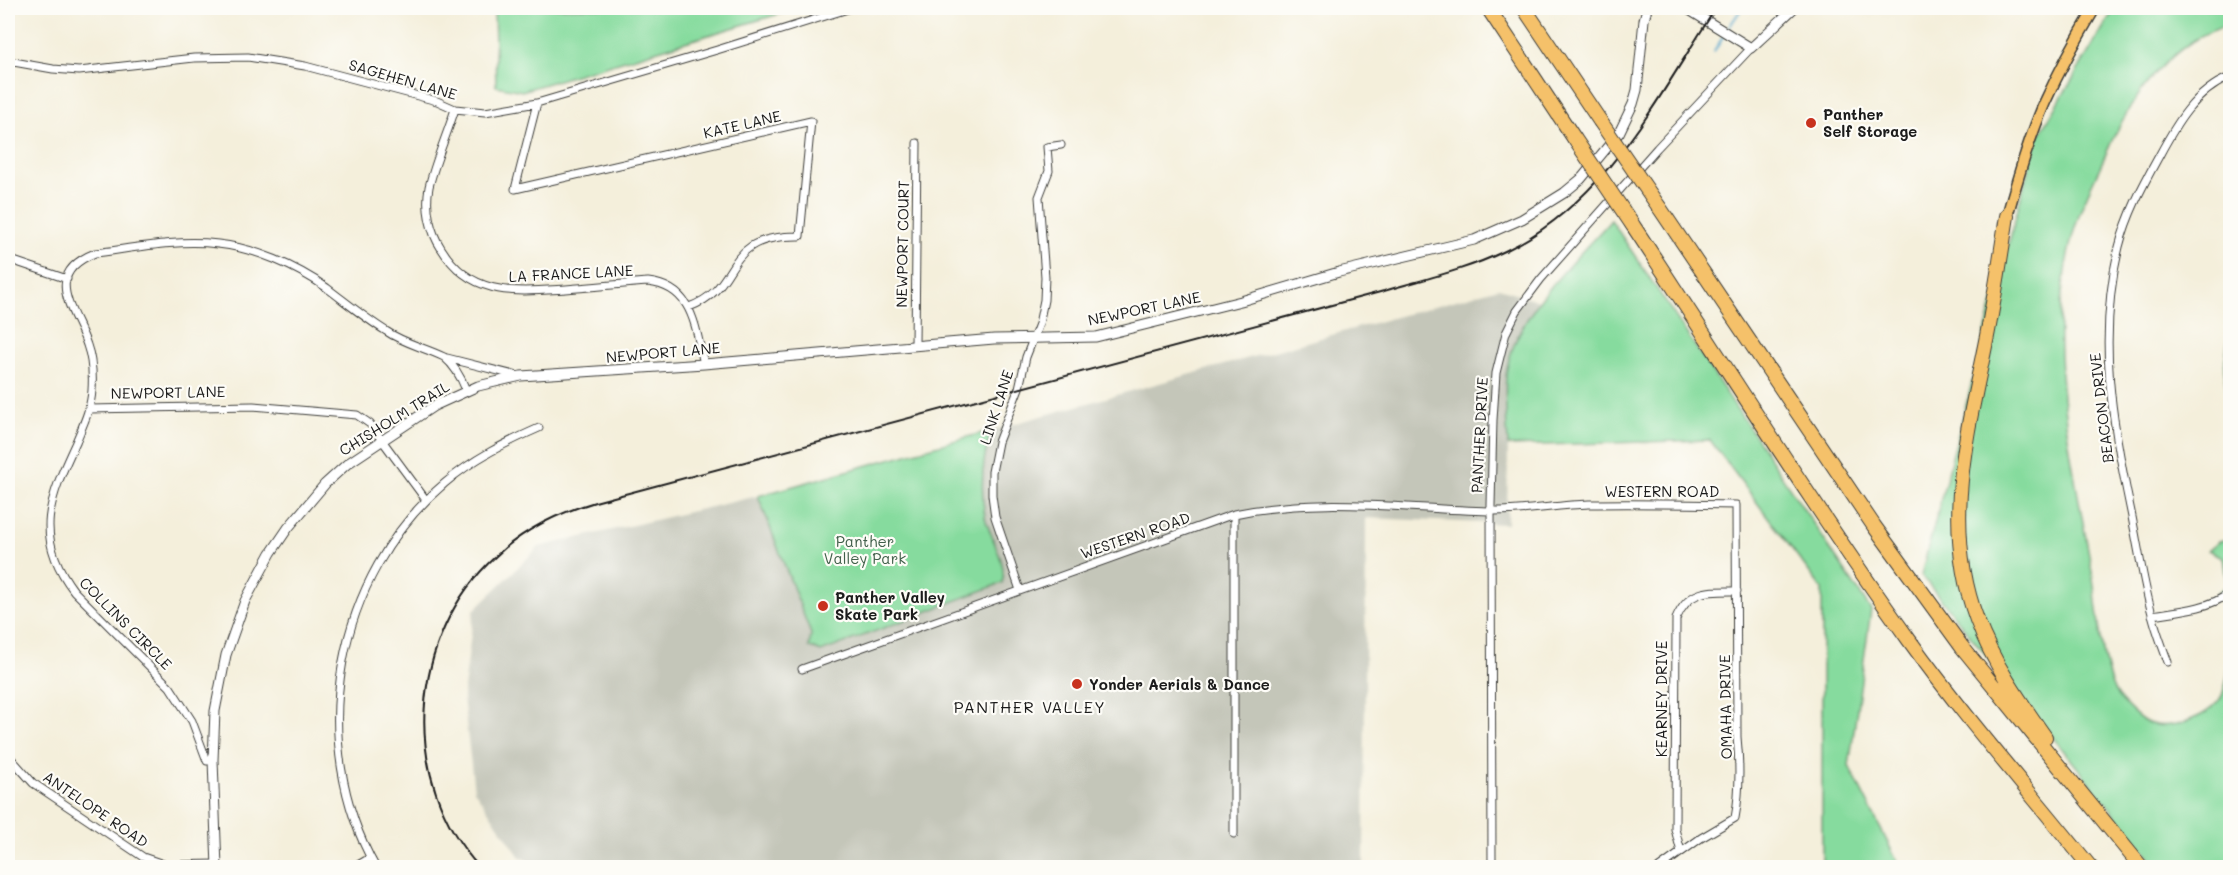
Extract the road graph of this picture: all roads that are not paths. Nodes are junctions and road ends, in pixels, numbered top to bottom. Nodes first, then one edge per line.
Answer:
1 (851, 8) edge
2 (1488, 8) edge
3 (1524, 8) edge
4 (1647, 8) edge
5 (1686, 8) edge
6 (1794, 8) edge
7 (2095, 8) edge
8 (1751, 48) junction
9 (8, 61) edge
10 (2230, 77) edge
11 (537, 103) junction
12 (456, 109) junction
13 (917, 143) dead end
14 (1061, 144) dead end
15 (2007, 216) joint
16 (8, 259) edge
17 (67, 279) junction
18 (689, 308) junction
19 (1032, 338) junction
20 (915, 345) junction
21 (444, 357) junction
22 (704, 364) junction
23 (521, 376) junction
24 (466, 390) junction
25 (89, 409) junction
26 (538, 428) dead end
27 (380, 440) junction
28 (426, 501) junction
29 (1736, 504) joint
30 (1491, 511) junction
31 (1234, 514) junction
32 (1020, 590) junction
33 (1737, 591) junction
34 (2230, 593) edge
35 (2152, 615) junction
36 (2168, 662) dead end
37 (802, 669) dead end
38 (8, 755) edge
39 (213, 759) junction
40 (2102, 818) junction
41 (1234, 834) dead end
42 (1681, 852) junction
43 (370, 858) junction
44 (217, 866) edge
45 (353, 867) edge
46 (376, 867) edge
47 (1492, 867) edge
48 (1659, 867) edge
49 (2091, 867) edge
50 (2142, 867) edge

1 - 11 street, SAGEHEN LANE
2 - 49 highway, bridge
3 - 40 highway, bridge
4 - 19 street, NEWPORT LANE
5 - 8 street
6 - 8 street, PANTHER DRIVE
7 - 15 main road
8 - 30 street, PANTHER DRIVE
9 - 12 street, SAGEHEN LANE
10 - 35 street, BEACON DRIVE
11 - 12 street, SAGEHEN LANE
11 - 18 street, KATE LANE
12 - 18 street, LA FRANCE LANE
13 - 20 street, NEWPORT COURT
14 - 19 street, LINK LANE
15 - 40 highway
16 - 17 street
17 - 21 street
17 - 25 street, COLLINS CIRCLE
18 - 22 street
19 - 20 street, NEWPORT LANE
19 - 32 street, LINK LANE
20 - 22 street, NEWPORT LANE
21 - 23 street
21 - 24 street
22 - 23 street, NEWPORT LANE
23 - 24 street, NEWPORT LANE
24 - 27 street, CHISHOLM TRAIL
25 - 27 street, NEWPORT LANE
25 - 39 street, COLLINS CIRCLE
26 - 28 street
27 - 28 street, NEWPORT LANE
27 - 39 street, CHISHOLM TRAIL
28 - 43 street
29 - 30 street, WESTERN ROAD
29 - 33 street, OMAHA DRIVE
30 - 31 street, WESTERN ROAD
30 - 47 street, PANTHER DRIVE
31 - 32 street, WESTERN ROAD
31 - 41 street
32 - 37 street, WESTERN ROAD
33 - 42 street, OMAHA DRIVE
33 - 42 street, KEARNEY DRIVE
34 - 35 street
35 - 36 street, BEACON DRIVE
38 - 44 street, ANTELOPE ROAD
39 - 44 street, CHISHOLM TRAIL
40 - 50 highway
42 - 48 street, OMAHA DRIVE
43 - 45 street
43 - 46 street

